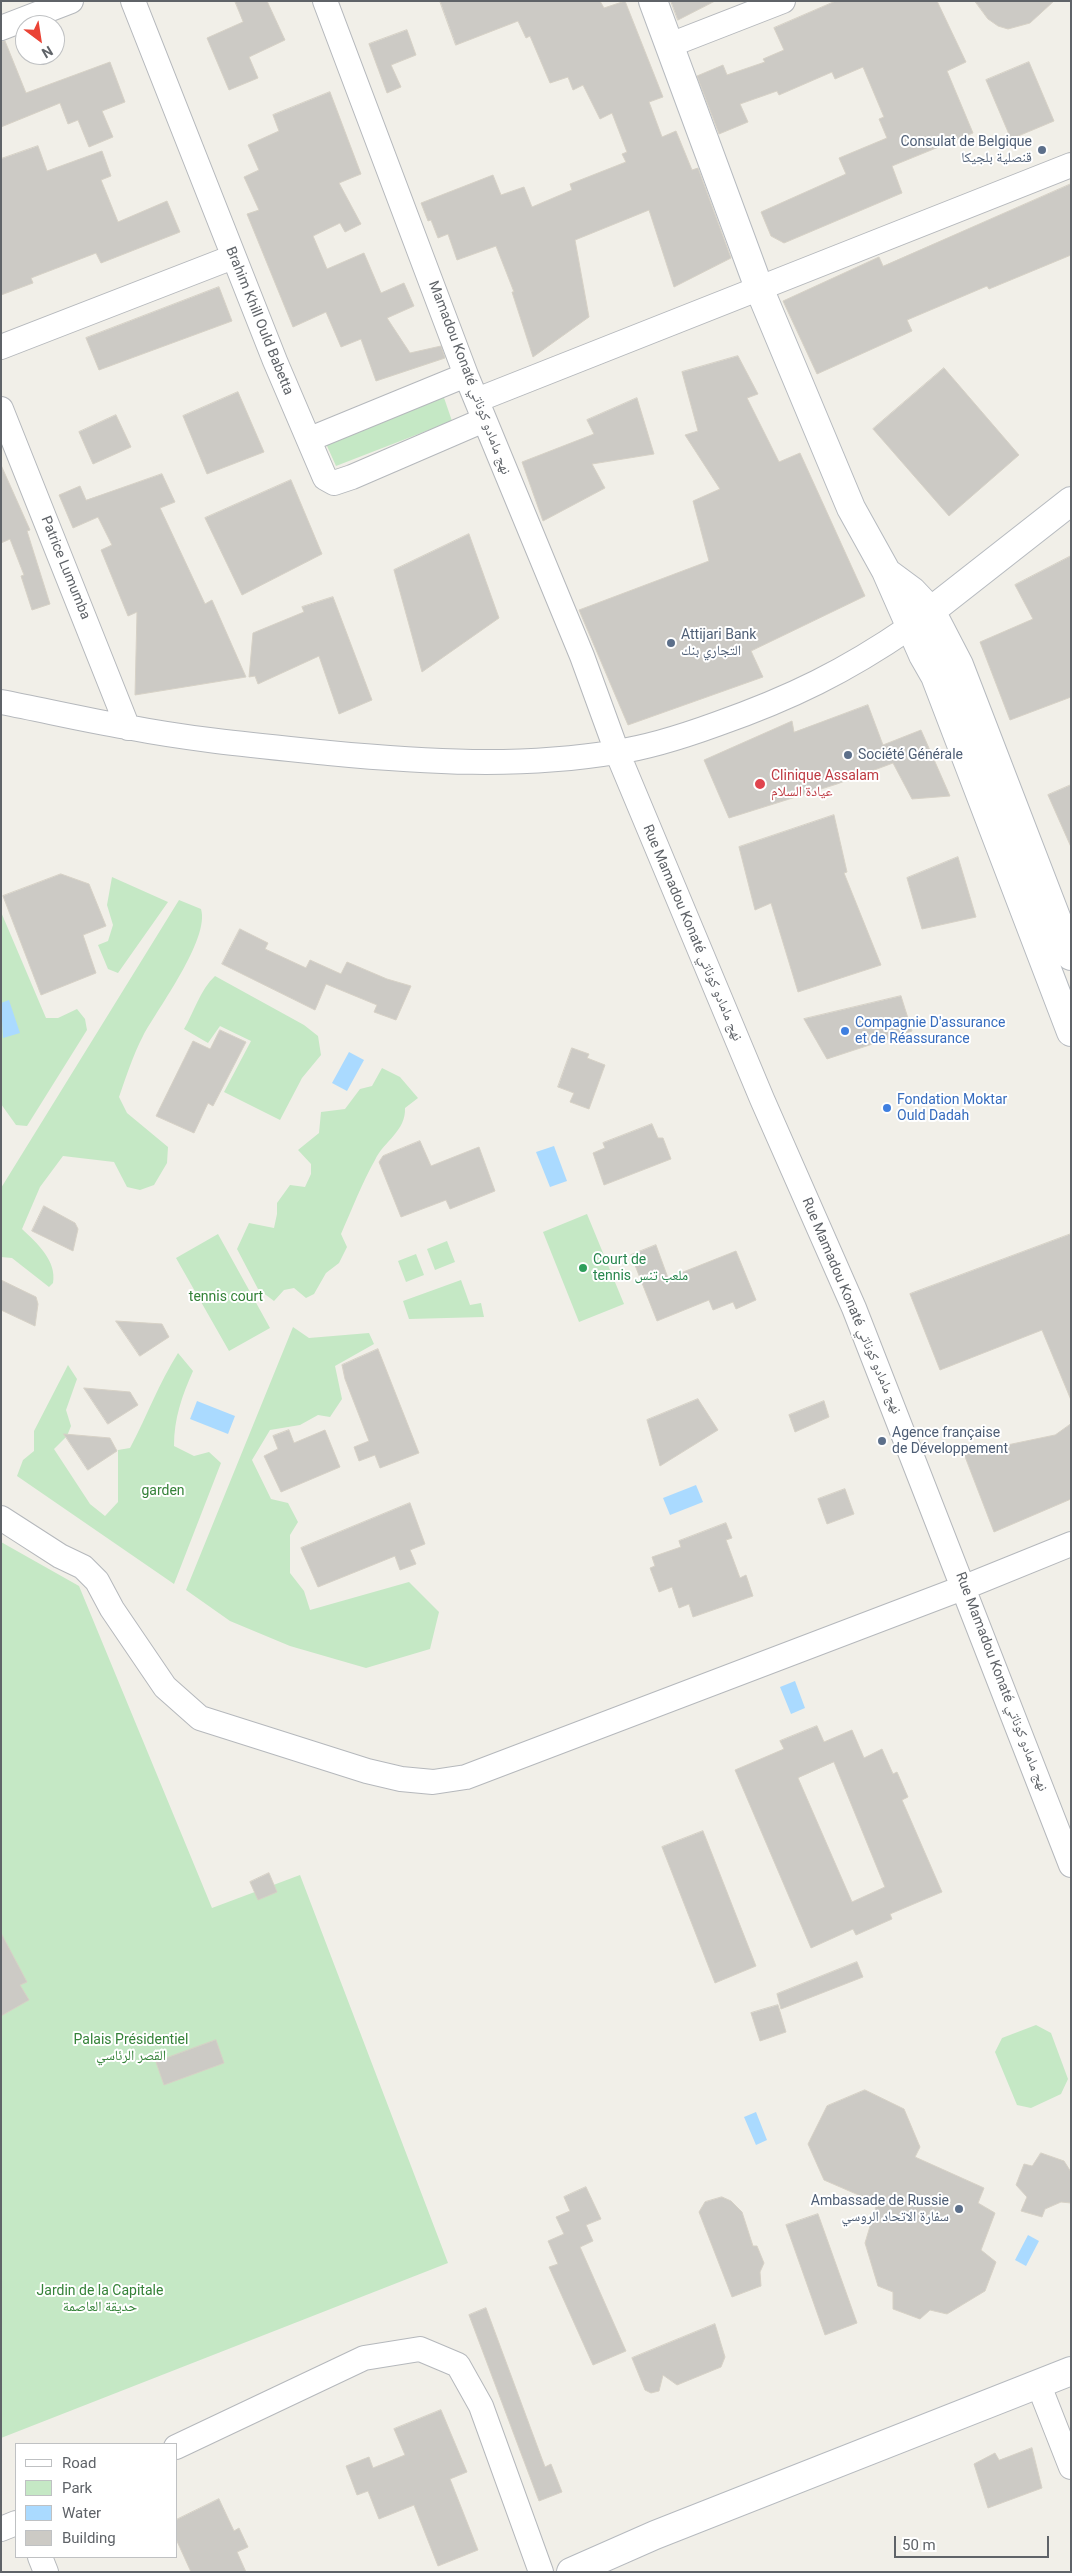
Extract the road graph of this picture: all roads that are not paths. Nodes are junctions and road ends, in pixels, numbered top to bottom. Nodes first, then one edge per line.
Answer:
1 (71, 1) edge
2 (133, 1) edge
3 (325, 1) edge
4 (653, 1) edge
5 (783, 1) edge
6 (1, 28) edge
7 (670, 45) junction
8 (1071, 165) edge
9 (233, 257) junction
10 (759, 288) junction
11 (1, 347) edge
12 (466, 375) junction
13 (1, 409) edge
14 (480, 410) junction
15 (310, 439) junction
16 (1071, 501) edge
17 (921, 619) junction
18 (1, 702) edge
19 (128, 728) junction
20 (617, 752) junction
21 (1071, 956) edge
22 (1071, 1032) edge
23 (1, 1518) edge
24 (1071, 1544) edge
25 (965, 1587) junction
26 (1071, 1865) edge
27 (1071, 2371) edge
28 (1038, 2383) junction
29 (178, 2446) edge
30 (1071, 2467) edge
31 (15, 2523) edge
32 (1, 2529) edge
33 (40, 2558) edge
34 (46, 2572) edge
35 (540, 2572) edge
36 (571, 2572) edge

1 - 6 street
2 - 9 street, Brahim Khill Ould Babetta
3 - 12 street, Mamadou Konaté نهج مامادو كوناتي
4 - 7 street
5 - 7 street
7 - 10 street
8 - 10 street
9 - 11 street
9 - 15 street, Brahim Khill Ould Babetta
10 - 14 street
10 - 17 street
12 - 14 street, Mamadou Konaté نهج مامادو كوناتي
12 - 15 street
13 - 19 street, Patrice Lumumba
14 - 15 street, Brahim Khill Ould Babetta
14 - 20 street, Mamadou Konaté نهج مامادو كوناتي
16 - 17 street
17 - 20 street
17 - 21 street
17 - 22 street
18 - 19 street
19 - 20 street
20 - 25 street, Rue Mamadou Konaté نهج مامادو كوناتي
23 - 25 street
24 - 25 street
25 - 26 street, Rue Mamadou Konaté نهج مامادو كوناتي
27 - 28 street
28 - 30 street
28 - 36 street
29 - 35 street
31 - 32 street
33 - 34 street

